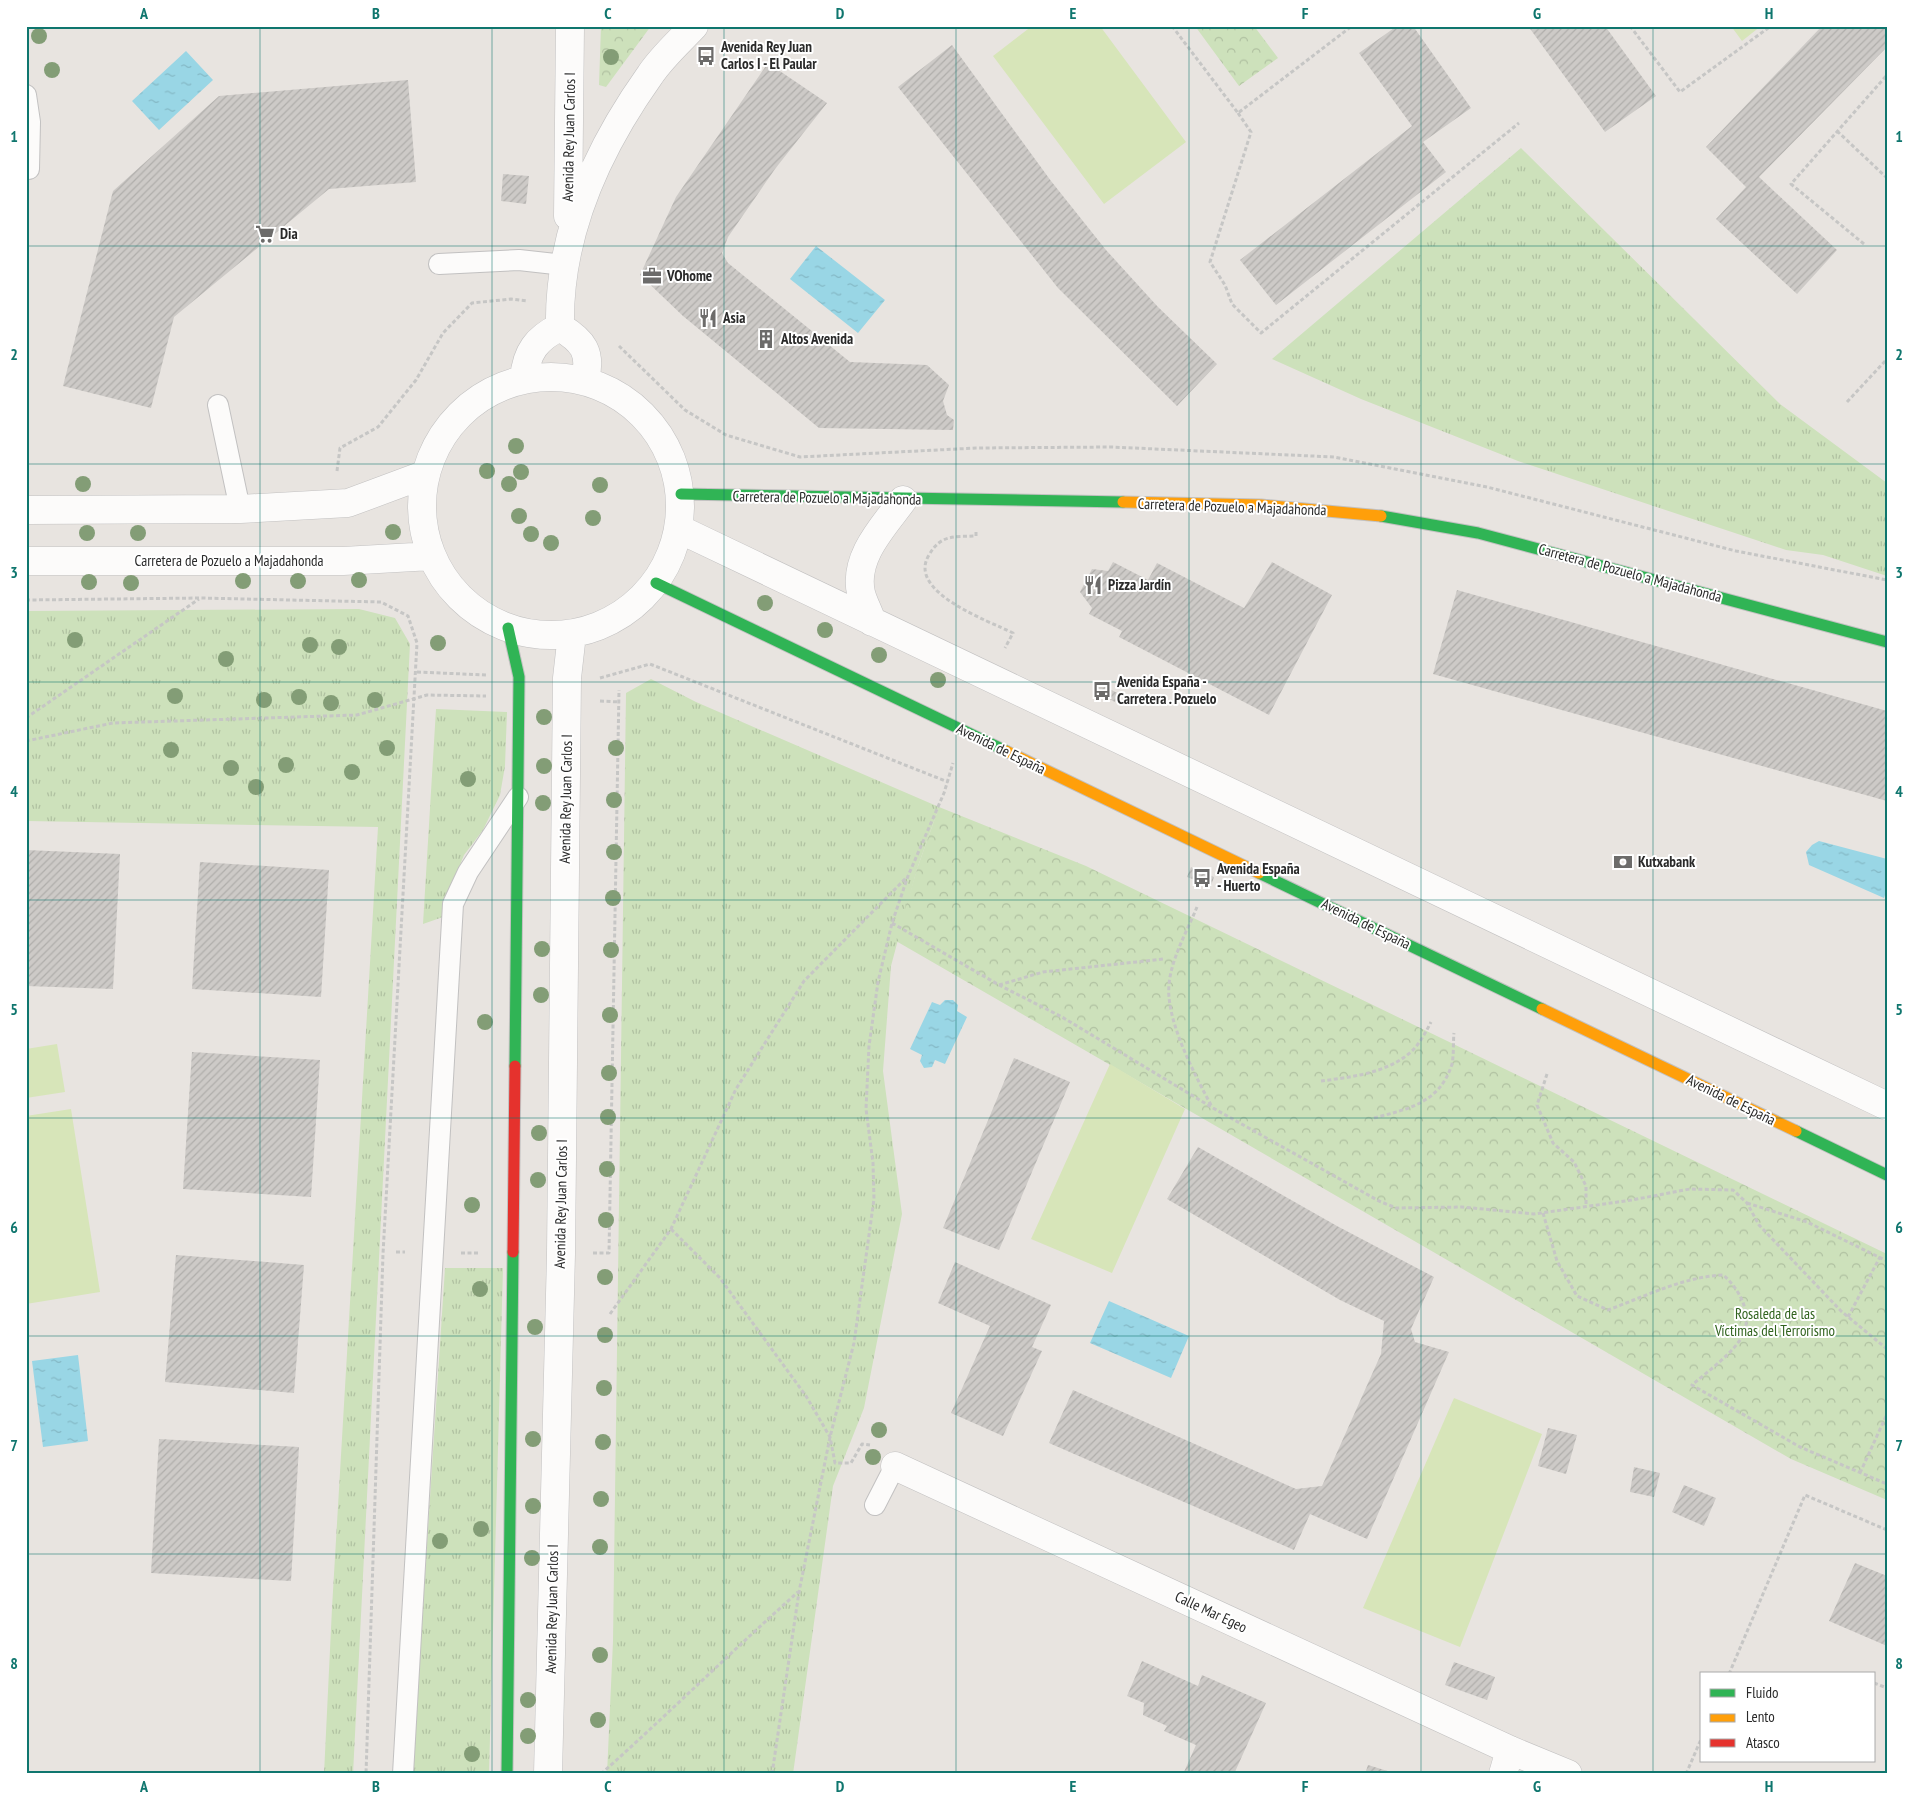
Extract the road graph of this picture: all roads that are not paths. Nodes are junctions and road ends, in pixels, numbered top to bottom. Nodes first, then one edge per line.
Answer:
1 (570, 26) edge
2 (694, 26) edge
3 (26, 95) edge
4 (26, 170) edge
5 (566, 257) junction
6 (439, 264) dead end
7 (560, 316) junction
8 (524, 379) junction
9 (585, 380) junction
10 (218, 405) dead end
11 (426, 474) junction
12 (681, 494) junction
13 (903, 500) junction
14 (240, 509) junction
15 (26, 510) edge
16 (679, 528) junction
17 (432, 556) junction
18 (26, 562) edge
19 (656, 583) junction
20 (872, 622) junction
21 (508, 628) junction
22 (572, 634) junction
23 (1887, 642) edge
24 (519, 795) junction
25 (1887, 1106) edge
26 (1887, 1174) edge
27 (896, 1466) joint
28 (875, 1505) dead end
29 (1506, 1762) edge
30 (403, 1774) edge
31 (507, 1774) edge
32 (548, 1774) edge
33 (1568, 1774) edge

1 - 5 street, Avenida Rey Juan Carlos I
2 - 5 street, Avenida Rey Juan Carlos I
3 - 4 lane
5 - 6 lane
5 - 7 street, Avenida Rey Juan Carlos I
7 - 8 street
7 - 9 street
8 - 9 street
8 - 11 street
9 - 12 street
10 - 14 lane
11 - 14 street
11 - 17 street
12 - 13 street, Carretera de Pozuelo a Majadahonda
12 - 16 street
13 - 20 street
13 - 23 street, Carretera de Pozuelo a Majadahonda
14 - 15 street
16 - 19 street
16 - 20 street
17 - 18 street, Carretera de Pozuelo a Majadahonda
17 - 21 street
19 - 22 street
19 - 26 street, Avenida de España
20 - 25 street
21 - 22 street
21 - 24 street
22 - 32 street, Avenida Rey Juan Carlos I
24 - 30 lane
24 - 31 street
27 - 28 lane, Calle Mar Egeo
27 - 29 street, Calle Mar Egeo
29 - 33 street, Calle Mar Egeo

